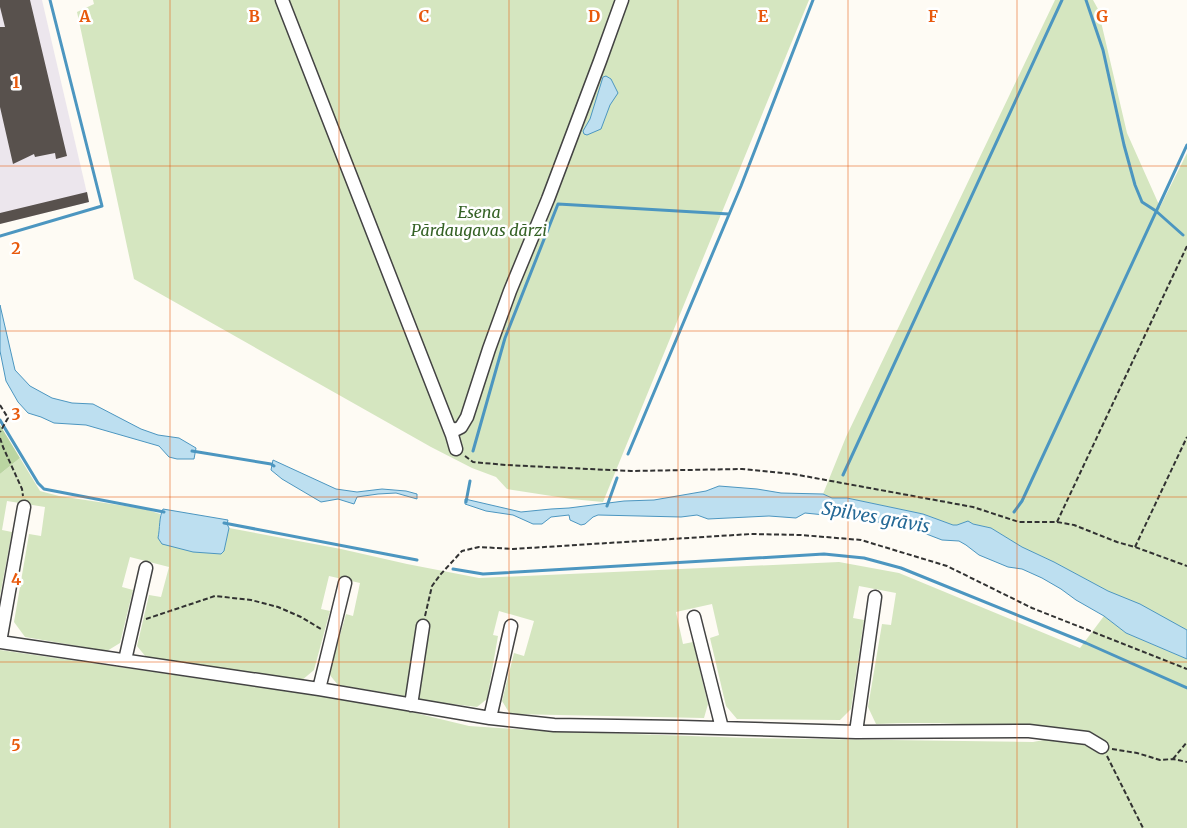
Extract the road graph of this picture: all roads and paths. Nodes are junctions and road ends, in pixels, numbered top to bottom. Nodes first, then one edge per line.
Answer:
1 (282, 0) edge
2 (622, 0) edge
3 (1187, 246) edge
4 (0, 405) edge
5 (449, 427) junction
6 (0, 432) edge
7 (1187, 437) edge
8 (0, 438) edge
9 (456, 449) joint
10 (24, 507) joint
11 (1057, 522) junction
12 (1135, 547) junction
13 (1187, 566) edge
14 (146, 568) dead end
15 (345, 583) dead end
16 (875, 597) dead end
17 (694, 617) dead end
18 (132, 626) junction
19 (423, 626) joint
20 (511, 626) dead end
21 (332, 636) junction
22 (0, 642) edge
23 (124, 660) junction
24 (1187, 669) edge
25 (319, 690) junction
26 (411, 705) junction
27 (490, 718) junction
28 (722, 728) junction
29 (856, 732) junction
30 (1187, 742) edge
31 (1102, 747) junction
32 (1173, 759) junction
33 (1187, 762) edge
34 (1143, 828) edge

1 - 5 street
2 - 5 street
3 - 11 path
4 - 6 path
5 - 9 street
7 - 12 path
8 - 10 path
9 - 11 path
10 - 22 street
11 - 12 path
12 - 13 path
14 - 18 street
15 - 21 street
16 - 29 street
17 - 28 street
18 - 21 path
18 - 23 street
19 - 24 path
19 - 26 street
20 - 27 street
21 - 25 street
22 - 23 street
23 - 25 street
25 - 26 street
26 - 27 street
27 - 28 street
28 - 29 street
29 - 31 street
30 - 32 path
31 - 32 path
31 - 34 path
32 - 33 path

